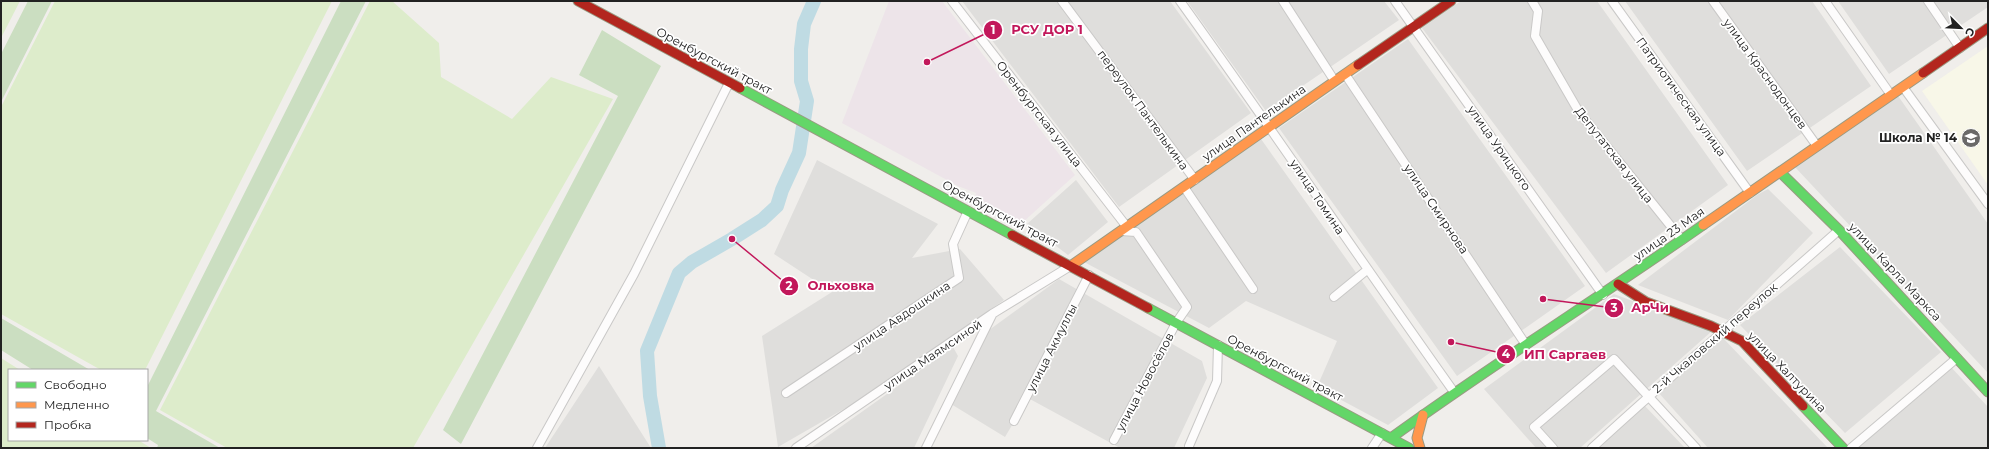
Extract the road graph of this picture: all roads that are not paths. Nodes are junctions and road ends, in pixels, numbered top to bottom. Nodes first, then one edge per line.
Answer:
1 (578, 1) edge
2 (952, 1) edge
3 (1062, 1) edge
4 (1180, 1) edge
5 (1283, 1) edge
6 (1395, 1) edge
7 (1451, 1) edge
8 (1532, 1) edge
9 (1612, 1) edge
10 (1713, 1) edge
11 (1825, 1) edge
12 (1928, 1) edge
13 (1413, 26) junction
14 (1988, 28) edge
15 (1960, 48) junction
16 (1345, 74) junction
17 (1334, 80) junction
18 (729, 83) junction
19 (1903, 87) junction
20 (1891, 95) junction
21 (1270, 126) junction
22 (1817, 146) junction
23 (1780, 172) junction
24 (1194, 180) junction
25 (1184, 187) junction
26 (1750, 193) junction
27 (1988, 204) edge
28 (968, 210) junction
29 (1124, 229) junction
30 (1839, 230) junction
31 (1682, 240) junction
32 (1072, 265) junction
33 (1367, 270) junction
34 (1089, 275) junction
35 (1618, 284) junction
36 (1253, 289) dead end
37 (1602, 295) junction
38 (1334, 297) dead end
39 (992, 314) junction
40 (1176, 323) junction
41 (1726, 331) junction
42 (1218, 345) junction
43 (1526, 345) junction
44 (1957, 358) junction
45 (1454, 392) junction
46 (1988, 392) edge
47 (786, 393) dead end
48 (1648, 396) junction
49 (1423, 415) junction
50 (1014, 421) dead end
51 (1382, 433) junction
52 (1391, 438) junction
53 (1114, 440) dead end
54 (1189, 446) dead end
55 (537, 448) edge
56 (796, 448) edge
57 (926, 448) edge
58 (1372, 448) edge
59 (1410, 448) edge
60 (1420, 448) edge
61 (1553, 448) edge
62 (1592, 448) edge
63 (1696, 448) edge
64 (1843, 448) edge
65 (1851, 448) edge

1 - 18 main road, Оренбургский тракт
2 - 29 street, Оренбургская улица
3 - 24 street, переулок Пантелькина
4 - 21 street, улица Томина
5 - 17 street
6 - 13 street, улица Урицкого
7 - 13 main road, улица Пантелькина
8 - 31 street, Депутатская улица
9 - 26 street, Патриотическая улица
10 - 22 street, улица Краснодонцев
11 - 20 street
12 - 15 street
13 - 16 main road, улица Пантелькина
13 - 37 street, улица Урицкого
14 - 15 main road, улица 23 Мая
15 - 19 main road, улица 23 Мая
16 - 17 main road, улица Пантелькина
16 - 43 street, улица Смирнова
17 - 21 main road, улица Пантелькина
18 - 28 main road, Оренбургский тракт
18 - 55 street
19 - 20 main road, улица 23 Мая
19 - 27 street
20 - 22 main road, улица 23 Мая
21 - 24 main road, улица Пантелькина
21 - 33 street, улица Томина
22 - 23 main road, улица 23 Мая
23 - 26 main road, улица 23 Мая
23 - 30 main road, улица Карла Маркса
24 - 25 main road, улица Пантелькина
25 - 29 main road, улица Пантелькина
25 - 36 street, переулок Пантелькина
26 - 31 main road, улица 23 Мая
28 - 32 main road, Оренбургский тракт
28 - 47 street, улица Авдошкина
29 - 32 main road, улица Пантелькина
29 - 40 street
30 - 41 street, 2-й Чкаловский переулок
30 - 44 main road, улица Карла Маркса
31 - 35 main road, улица 23 Мая
32 - 34 main road, Оренбургский тракт
32 - 39 street, улица Маямсиной
33 - 38 street
33 - 45 street, улица Томина
34 - 40 main road, Оренбургский тракт
34 - 50 street, улица Акмуллы
35 - 37 main road, улица 23 Мая
35 - 41 main road, улица Халтурина
37 - 43 main road, улица 23 Мая
39 - 56 street, улица Маямсиной
39 - 57 street
40 - 42 main road, Оренбургский тракт
40 - 53 street, улица Новосёлов
41 - 48 street, 2-й Чкаловский переулок
41 - 64 main road, улица Халтурина
42 - 51 main road, Оренбургский тракт
42 - 54 street
43 - 45 main road, улица 23 Мая
44 - 46 main road, улица Карла Маркса
44 - 65 street
45 - 49 main road, улица 23 Мая
48 - 61 street
48 - 62 street, 2-й Чкаловский переулок
48 - 63 street
49 - 52 main road, улица 23 Мая
49 - 60 main road
51 - 52 main road, Оренбургский тракт
51 - 58 street
52 - 59 main road, Оренбургский тракт

